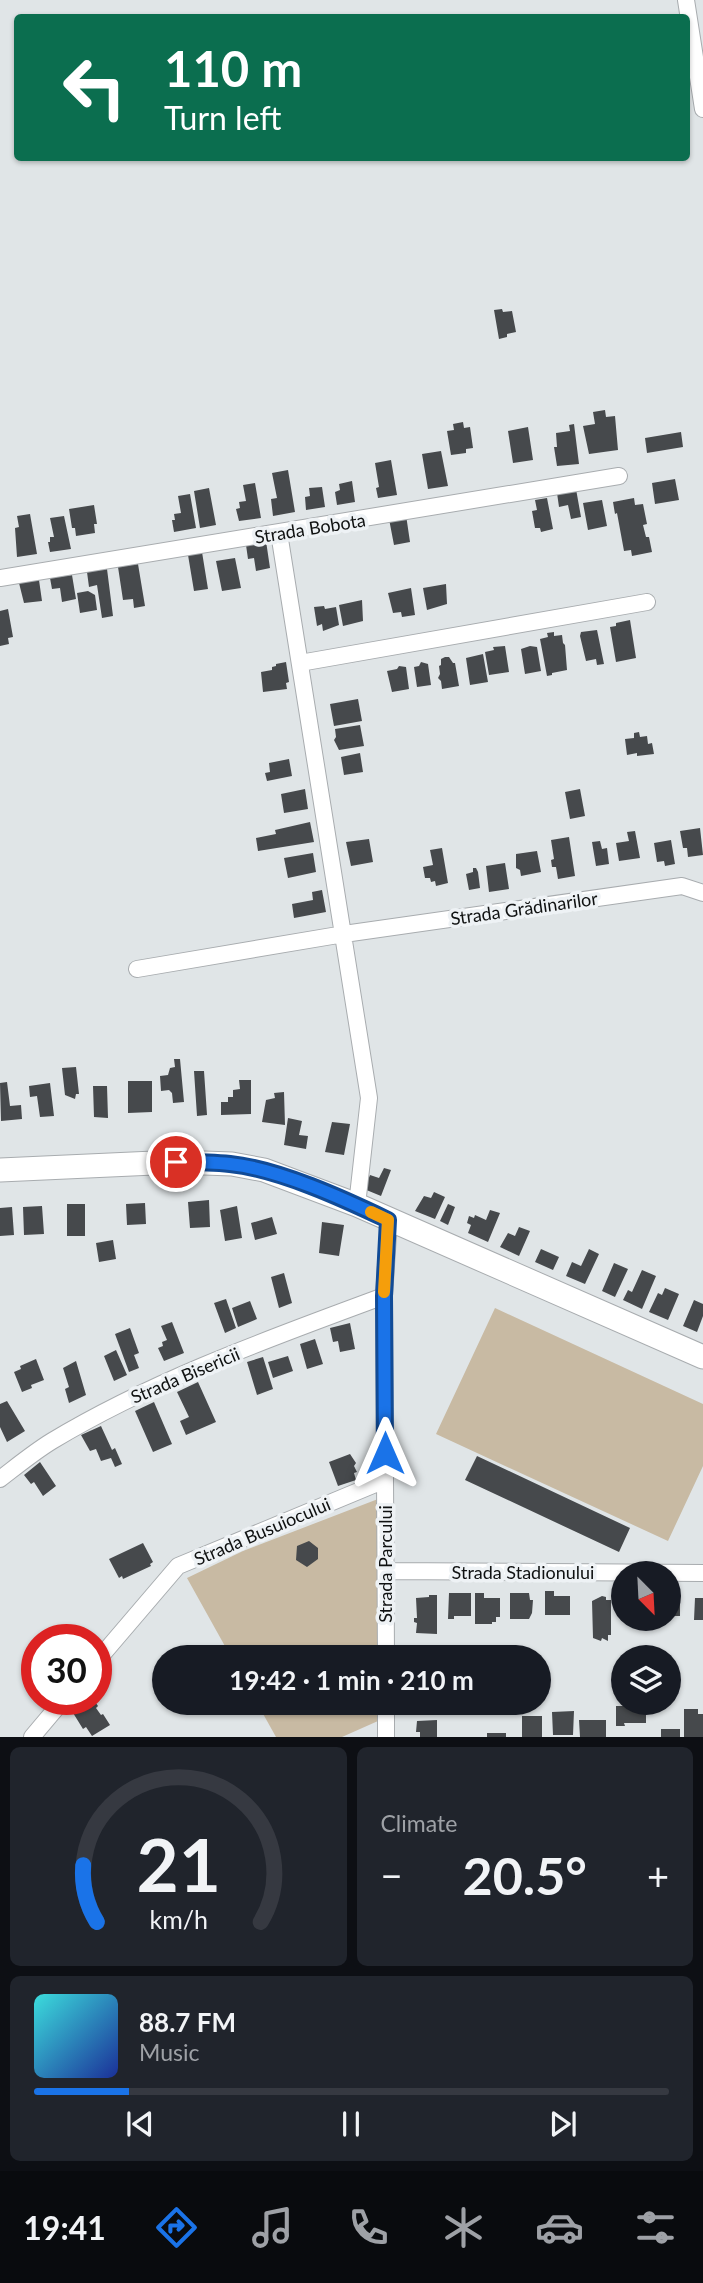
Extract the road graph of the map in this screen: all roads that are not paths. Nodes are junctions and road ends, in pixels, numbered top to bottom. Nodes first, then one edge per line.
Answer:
1 (690, 25) edge
2 (703, 108) edge
3 (619, 476) dead end
4 (279, 533) junction
5 (0, 578) edge
6 (647, 601) dead end
7 (300, 663) junction
8 (703, 893) edge
9 (344, 934) junction
10 (137, 969) dead end
11 (0, 1170) edge
12 (357, 1205) junction
13 (388, 1220) junction
14 (384, 1296) junction
15 (703, 1357) edge
16 (0, 1479) edge
17 (385, 1479) junction
18 (386, 1571) junction
19 (703, 1573) edge
20 (112, 1642) edge
21 (386, 1645) edge
22 (51, 1715) edge
23 (386, 1715) edge
24 (32, 1737) edge
25 (386, 1737) edge

1 - 2 street
3 - 4 street, Strada Bobota
4 - 5 street, Strada Bobota
4 - 7 street
6 - 7 street
7 - 9 street
8 - 9 street, Strada Grădinarilor
9 - 10 street, Strada Grădinarilor
9 - 12 street
11 - 12 main road
12 - 13 main road
13 - 14 street, Strada Parcului
13 - 15 main road
14 - 16 street, Strada Bisericii
14 - 17 street, Strada Parcului
17 - 18 street, Strada Parcului
17 - 20 street, Strada Busuiocului
18 - 19 street, Strada Stadionului
18 - 21 street, Strada Parcului
22 - 24 street
23 - 25 street

